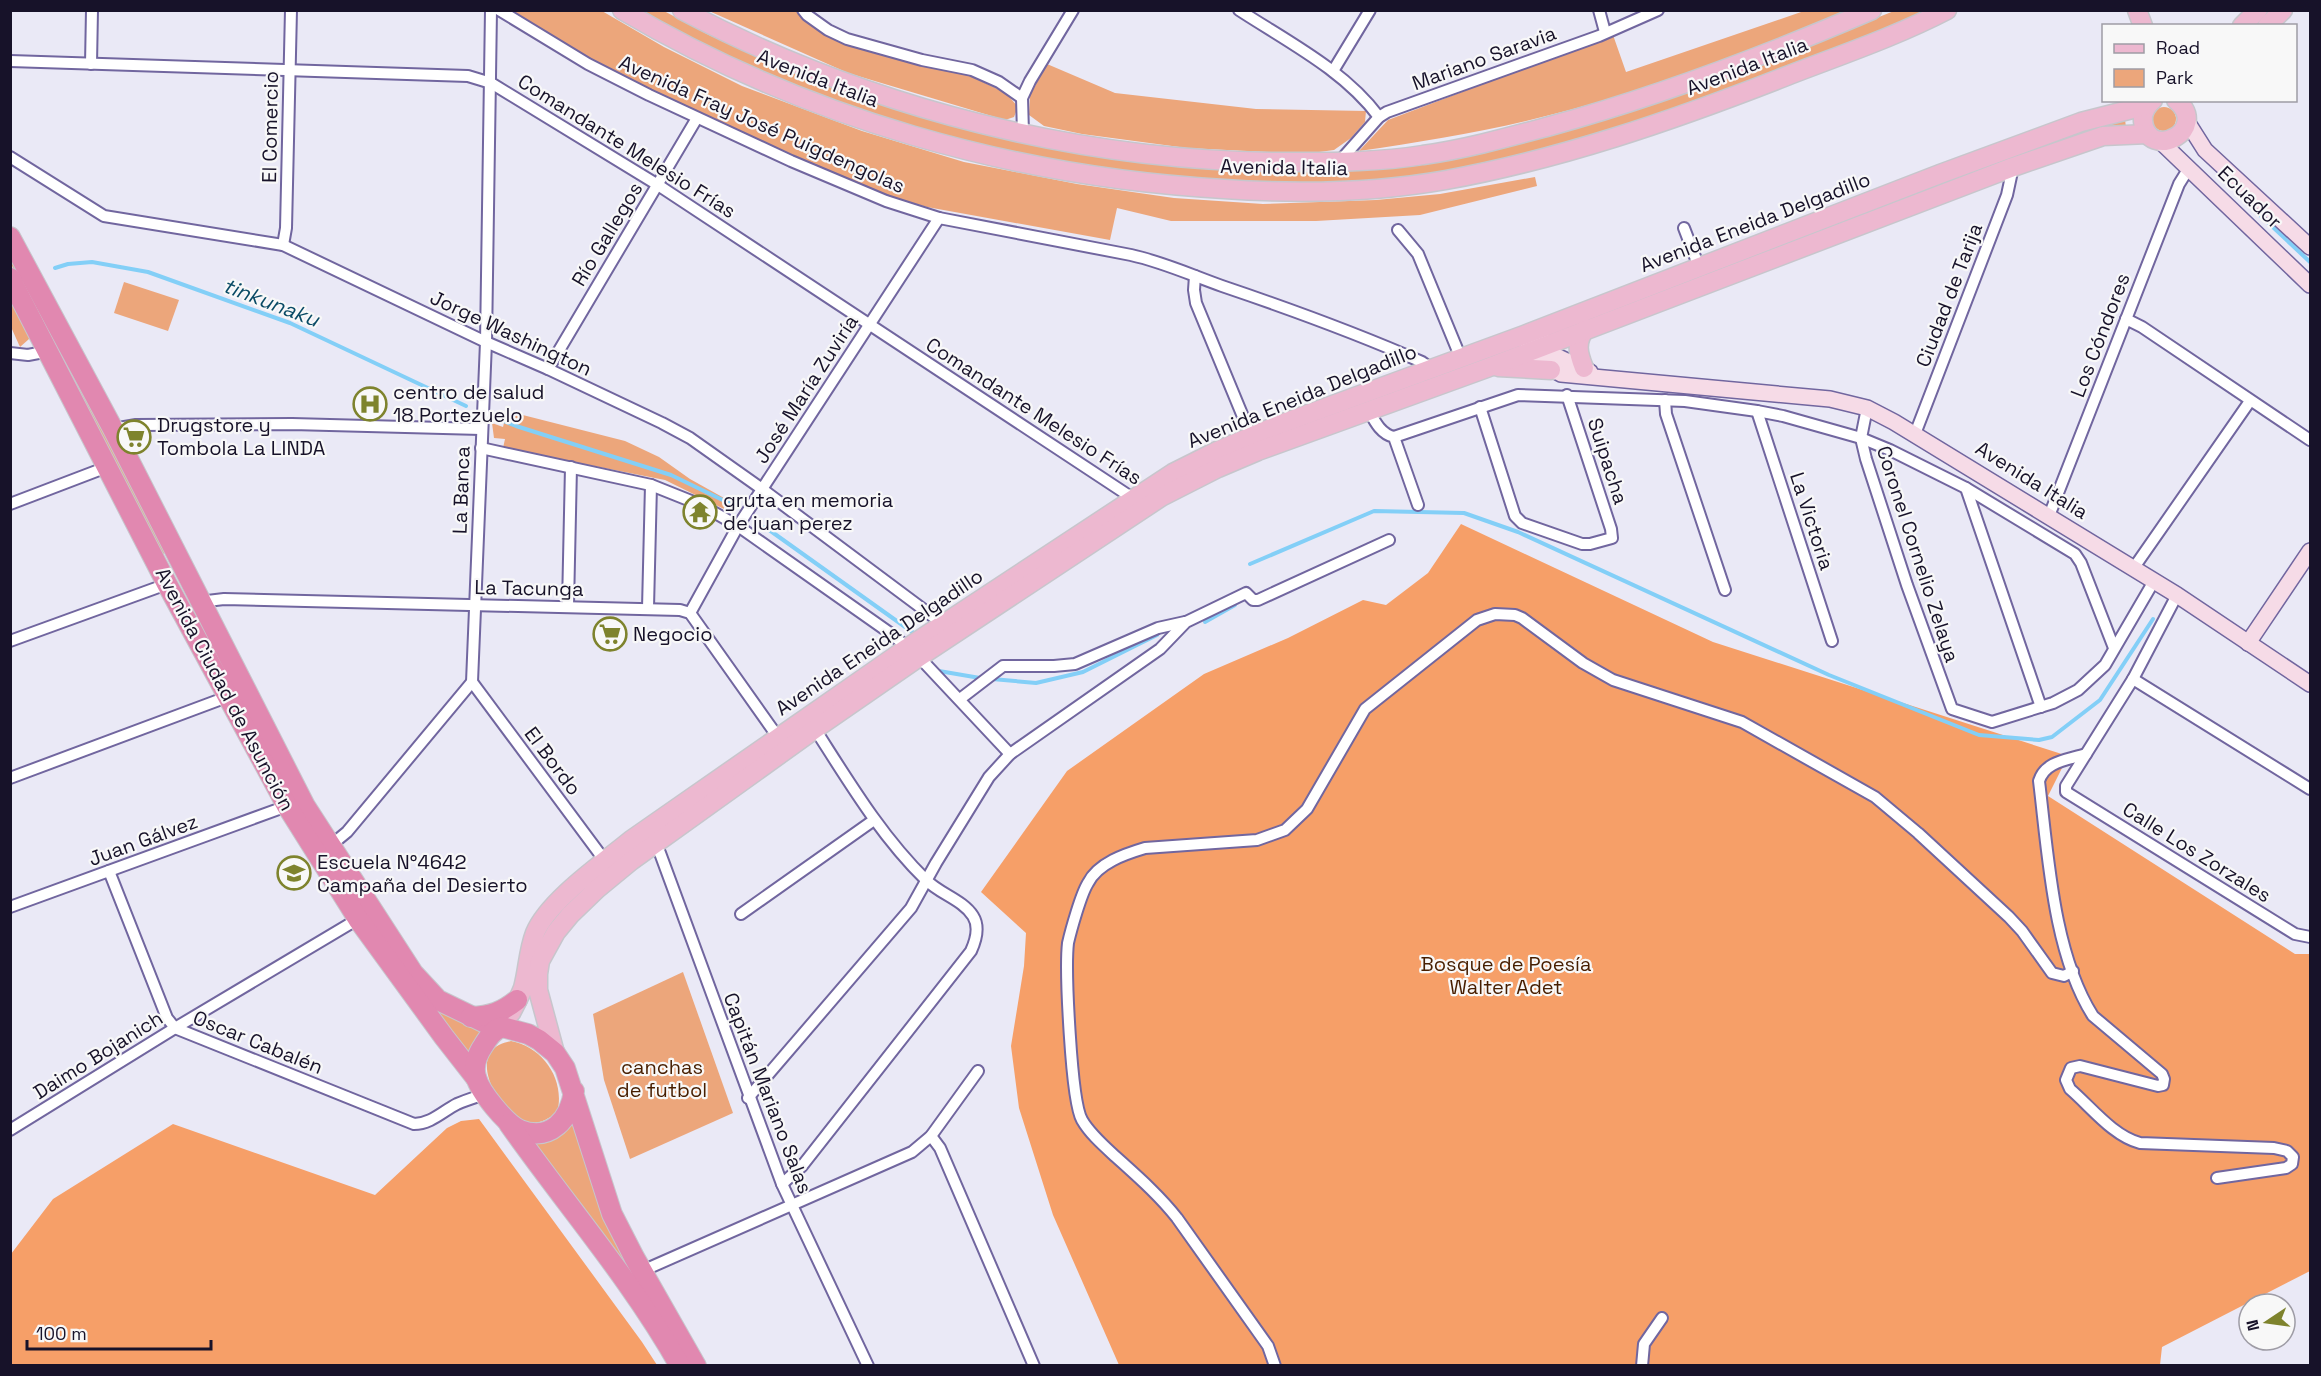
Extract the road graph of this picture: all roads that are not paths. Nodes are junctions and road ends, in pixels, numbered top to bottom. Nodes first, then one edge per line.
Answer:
1 (92, 10) edge
2 (291, 10) edge
3 (490, 10) edge
4 (499, 10) edge
5 (622, 10) edge
6 (682, 10) edge
7 (803, 10) edge
8 (1073, 10) edge
9 (1239, 10) edge
10 (1370, 10) edge
11 (1599, 10) edge
12 (1658, 10) edge
13 (1872, 10) edge
14 (1947, 10) edge
15 (2258, 10) edge
16 (2283, 10) edge
17 (2244, 24) edge
18 (2269, 24) edge
19 (1605, 32) junction
20 (10, 61) edge
21 (91, 64) junction
22 (290, 69) junction
23 (1332, 71) junction
24 (491, 83) junction
25 (1022, 98) junction
26 (2150, 103) edge
27 (2185, 109) edge
28 (1379, 117) junction
29 (697, 118) junction
30 (1023, 133) junction
31 (2154, 137) junction
32 (10, 157) edge
33 (1338, 162) junction
34 (2013, 167) junction
35 (2189, 168) junction
36 (658, 185) junction
37 (939, 218) junction
38 (1684, 228) dead end
39 (1398, 230) dead end
40 (10, 237) edge
41 (283, 245) junction
42 (2310, 246) edge
43 (1699, 267) junction
44 (1195, 276) junction
45 (10, 278) edge
46 (2310, 285) edge
47 (2126, 319) junction
48 (870, 325) junction
49 (1586, 328) junction
50 (1534, 340) junction
51 (486, 342) junction
52 (49, 351) junction
53 (10, 353) edge
54 (1465, 367) junction
55 (1487, 368) junction
56 (548, 369) junction
57 (1432, 369) junction
58 (1551, 370) junction
59 (1590, 372) junction
60 (1568, 395) junction
61 (1665, 400) junction
62 (2250, 401) junction
63 (1480, 407) junction
64 (1867, 408) junction
65 (1369, 411) junction
66 (1757, 411) junction
67 (112, 429) junction
68 (481, 429) junction
69 (1915, 434) junction
70 (1251, 436) junction
71 (1394, 437) junction
72 (1861, 438) junction
73 (2310, 440) edge
74 (481, 448) junction
75 (107, 467) junction
76 (572, 467) junction
77 (651, 485) junction
78 (1966, 488) junction
79 (762, 489) junction
80 (1139, 502) junction
81 (10, 504) edge
82 (1418, 505) dead end
83 (2049, 516) junction
84 (738, 526) junction
85 (1389, 540) dead end
86 (2310, 551) edge
87 (2133, 569) junction
88 (2154, 581) junction
89 (167, 584) junction
90 (1725, 590) dead end
91 (2177, 595) junction
92 (199, 602) junction
93 (474, 605) junction
94 (568, 606) junction
95 (648, 608) junction
96 (690, 613) junction
97 (1186, 622) junction
98 (949, 629) junction
99 (10, 641) edge
100 (1832, 641) dead end
101 (2248, 644) junction
102 (2114, 648) junction
103 (913, 653) junction
104 (2133, 679) junction
105 (472, 682) junction
106 (2310, 684) edge
107 (228, 697) junction
108 (960, 699) junction
109 (2041, 707) junction
110 (815, 729) junction
111 (782, 743) junction
112 (1010, 754) junction
113 (2086, 754) junction
114 (10, 778) edge
115 (2310, 789) edge
116 (287, 806) junction
117 (874, 820) junction
118 (651, 837) junction
119 (330, 846) junction
120 (605, 861) junction
121 (109, 871) junction
122 (927, 881) junction
123 (10, 907) edge
124 (741, 914) dead end
125 (358, 919) junction
126 (2310, 936) edge
127 (2073, 971) junction
128 (517, 1000) junction
129 (471, 1017) junction
130 (175, 1028) junction
131 (500, 1028) junction
132 (555, 1053) junction
133 (978, 1071) dead end
134 (481, 1086) junction
135 (574, 1091) junction
136 (748, 1098) junction
137 (506, 1120) junction
138 (10, 1130) edge
139 (931, 1136) junction
140 (2217, 1178) dead end
141 (782, 1184) junction
142 (791, 1205) junction
143 (642, 1271) junction
144 (1662, 1318) dead end
145 (680, 1365) edge
146 (696, 1365) edge
147 (868, 1365) edge
148 (1034, 1365) edge
149 (1275, 1365) edge
150 (1642, 1365) edge

1 - 21 street
2 - 22 street, El Comercio
3 - 24 street, La Banca
4 - 29 street, Avenida Fray José Puigdengolas
5 - 14 main road, Avenida Italia
6 - 30 main road, Avenida Italia
7 - 25 street
8 - 25 street
9 - 23 street
10 - 23 street
11 - 19 street
12 - 19 street, Mariano Saravia
13 - 33 main road, Avenida Italia
15 - 17 main road
16 - 18 main road
19 - 28 street, Mariano Saravia
20 - 21 street, Comandante Melesio Frías
21 - 22 street, Comandante Melesio Frías
22 - 24 street, Comandante Melesio Frías
22 - 41 street, El Comercio
23 - 28 street
24 - 36 street, Comandante Melesio Frías
24 - 51 street, La Banca
25 - 30 street
26 - 31 main road
26 - 43 main road, Avenida Eneida Delgadillo
27 - 31 main road
27 - 42 main road, Ecuador
28 - 33 street, Mariano Saravia
29 - 36 street, Río Gallegos
29 - 37 street, Avenida Fray José Puigdengolas
30 - 33 main road, Avenida Italia
31 - 34 main road, Avenida Eneida Delgadillo
31 - 35 main road, Ecuador
32 - 41 street, Jorge Washington
34 - 49 main road, Avenida Eneida Delgadillo
34 - 69 street, Ciudad de Tarija
35 - 46 main road, Ecuador
35 - 47 street, Los Cóndores
36 - 48 street, Comandante Melesio Frías
36 - 56 street, Río Gallegos
37 - 44 street, Avenida Fray José Puigdengolas
37 - 48 street, José María Zuviría
38 - 43 street
39 - 54 street
40 - 67 highway, Avenida Ciudad de Asunción
41 - 51 street, Jorge Washington
43 - 50 main road, Avenida Eneida Delgadillo
44 - 57 street, Avenida Fray José Puigdengolas
44 - 70 street
45 - 52 highway, Avenida Ciudad de Asunción
47 - 62 street
47 - 83 street, Los Cóndores
48 - 79 street, José María Zuviría
48 - 80 street, Comandante Melesio Frías
49 - 50 main road, Avenida Eneida Delgadillo
49 - 59 main road
50 - 54 main road, Avenida Eneida Delgadillo
50 - 55 main road, Avenida Eneida Delgadillo
50 - 58 main road
50 - 59 main road, Avenida Italia
51 - 56 street, Jorge Washington
51 - 68 street, La Banca
52 - 53 street
52 - 75 highway, Avenida Ciudad de Asunción
54 - 55 main road, Avenida Eneida Delgadillo
54 - 57 main road, Avenida Eneida Delgadillo
54 - 65 main road, Avenida Eneida Delgadillo
55 - 58 main road
56 - 79 street, Jorge Washington
57 - 70 main road, Avenida Eneida Delgadillo
58 - 59 main road, Avenida Italia
59 - 64 main road, Avenida Italia
60 - 61 street
60 - 63 street
60 - 63 street, Suipacha
61 - 66 street
61 - 90 street
62 - 73 street
62 - 87 street
63 - 71 street
64 - 69 main road, Avenida Italia
64 - 72 street, Coronel Cornelio Zelaya
65 - 71 street
65 - 80 main road, Avenida Eneida Delgadillo
66 - 72 street
66 - 100 street, La Victoria
67 - 68 street
67 - 92 highway, Avenida Ciudad de Asunción
68 - 74 street, La Banca
69 - 83 main road, Avenida Italia
70 - 80 main road, Avenida Eneida Delgadillo
71 - 82 street
72 - 78 street
72 - 109 street, Coronel Cornelio Zelaya
74 - 76 street
74 - 93 street, La Banca
75 - 81 street
75 - 89 highway, Avenida Ciudad de Asunción
76 - 77 street
76 - 94 street
77 - 84 street
77 - 95 street
78 - 102 street
78 - 109 street
79 - 84 street, José María Zuviría
79 - 98 street, Jorge Washington
80 - 98 main road, Avenida Eneida Delgadillo
83 - 87 main road, Avenida Italia
84 - 96 street, José María Zuviría
84 - 103 street
85 - 97 street
86 - 101 main road
87 - 88 main road, Avenida Italia
88 - 91 main road, Avenida Italia
88 - 102 street
89 - 99 street
89 - 107 highway, Avenida Ciudad de Asunción
91 - 101 main road, Avenida Italia
91 - 104 street
92 - 93 street, La Tacunga
92 - 119 highway, Avenida Ciudad de Asunción
93 - 94 street, La Tacunga
93 - 105 street, La Banca
94 - 95 street, La Tacunga
95 - 96 street, La Tacunga
96 - 111 street
97 - 108 street
97 - 112 street
98 - 103 main road, Avenida Eneida Delgadillo
101 - 106 main road, Avenida Italia
102 - 109 street
103 - 108 street
103 - 110 main road, Avenida Eneida Delgadillo
103 - 111 main road, Avenida Eneida Delgadillo
104 - 113 street
104 - 115 street
105 - 119 street
105 - 120 street, El Bordo
107 - 114 street
107 - 116 highway, Avenida Ciudad de Asunción
108 - 112 street
110 - 111 main road, Avenida Eneida Delgadillo
110 - 117 street
111 - 118 main road, Avenida Eneida Delgadillo
112 - 122 street
113 - 126 street, Calle Los Zorzales
113 - 127 street
116 - 121 street, Juan Gálvez
116 - 125 highway, Avenida Ciudad de Asunción
117 - 122 street
117 - 124 street
118 - 120 main road, Avenida Eneida Delgadillo
118 - 132 main road, Avenida Eneida Delgadillo
118 - 136 street, Capitán Mariano Salas
119 - 129 highway, Avenida Ciudad de Asunción
120 - 128 main road, Avenida Eneida Delgadillo
121 - 123 street, Juan Gálvez
121 - 130 street, Oscar Cabalén
122 - 136 street
122 - 141 street
125 - 130 street, Daimo Bojanich
125 - 134 highway, Avenida Ciudad de Asunción
127 - 140 street
127 - 149 street
128 - 129 highway
128 - 131 main road, Avenida Eneida Delgadillo
129 - 131 highway, Avenida Ciudad de Asunción
130 - 134 street, Oscar Cabalén
130 - 138 street, Daimo Bojanich
131 - 132 highway
131 - 134 highway
132 - 135 highway
133 - 139 street
134 - 137 highway
135 - 137 highway
135 - 143 highway
136 - 141 street, Capitán Mariano Salas
137 - 145 highway
139 - 142 street
139 - 148 street
141 - 142 street, Capitán Mariano Salas
142 - 143 street
142 - 147 street, Capitán Mariano Salas
143 - 146 highway
144 - 150 street

